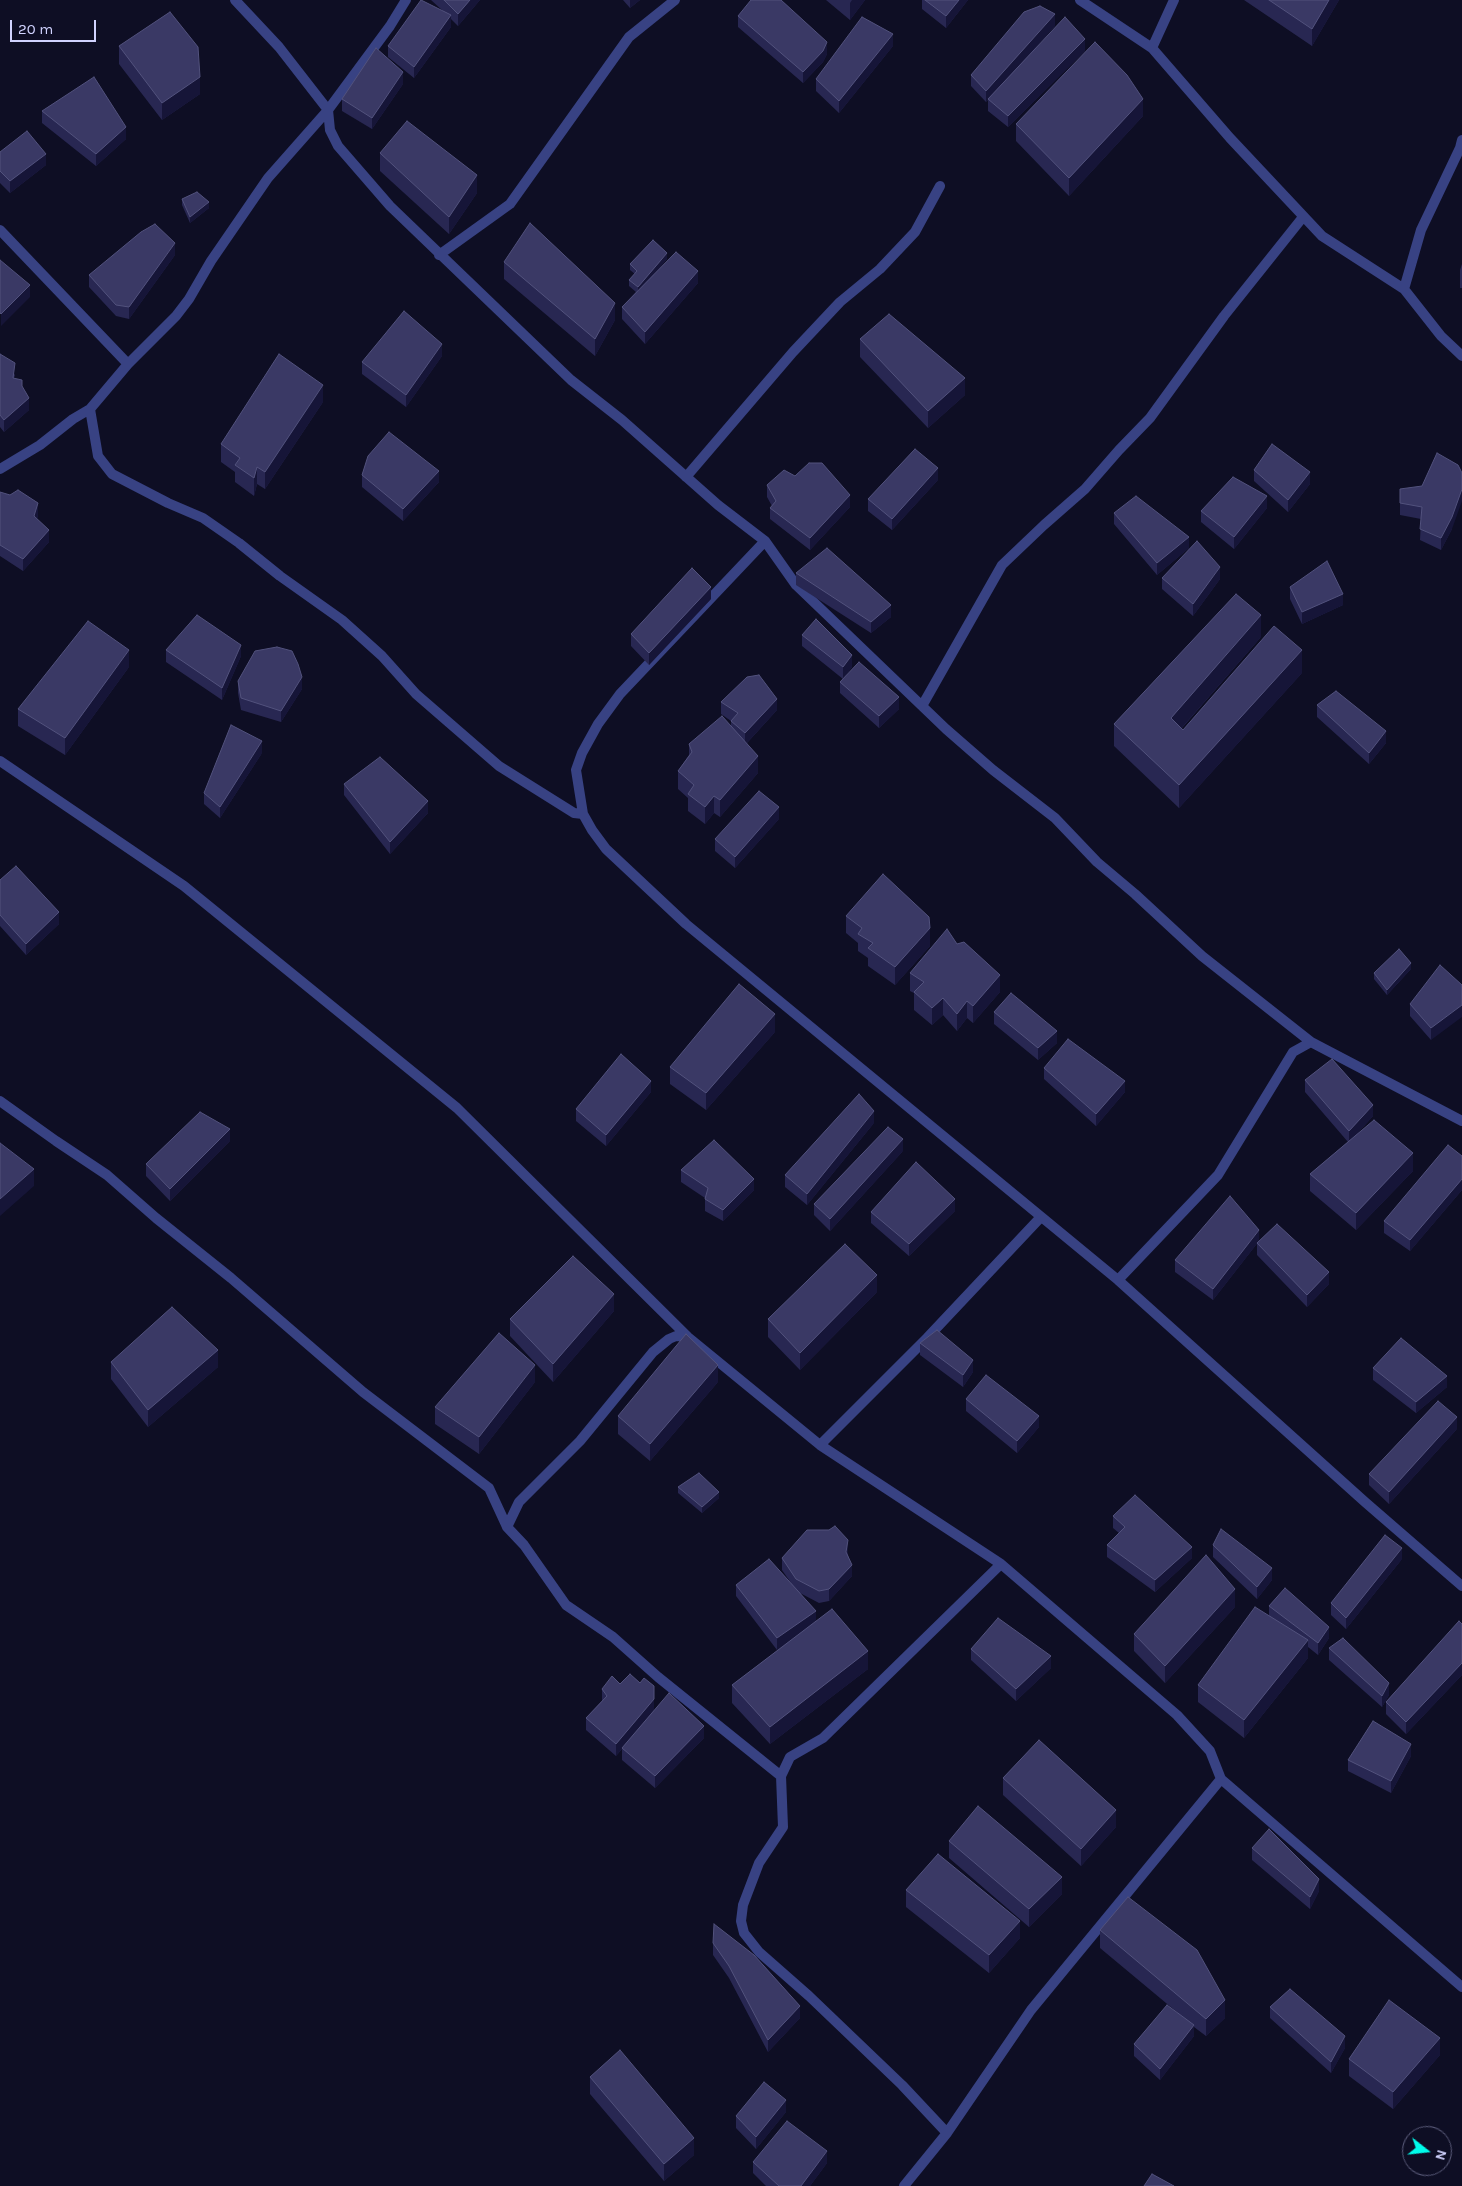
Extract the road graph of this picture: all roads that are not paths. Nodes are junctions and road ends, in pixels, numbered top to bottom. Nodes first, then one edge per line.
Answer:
1 (235, 0) edge
2 (406, 0) edge
3 (675, 0) edge
4 (1080, 0) edge
5 (1174, 0) edge
6 (1152, 48) junction
7 (328, 110) junction
8 (1462, 140) edge
9 (940, 186) dead end
10 (1303, 217) junction
11 (0, 230) edge
12 (439, 255) junction
13 (1404, 288) junction
14 (1462, 356) edge
15 (128, 364) junction
16 (90, 408) junction
17 (0, 469) edge
18 (686, 477) junction
19 (765, 541) junction
20 (922, 706) junction
21 (0, 761) edge
22 (583, 814) junction
23 (1311, 1042) junction
24 (0, 1101) edge
25 (1462, 1121) edge
26 (1040, 1218) junction
27 (1118, 1280) junction
28 (688, 1337) junction
29 (820, 1445) junction
30 (507, 1527) junction
31 (1001, 1564) junction
32 (1462, 1586) edge
33 (781, 1776) junction
34 (1221, 1779) junction
35 (1462, 1987) edge
36 (947, 2133) junction
37 (904, 2186) edge

1 - 7 street
2 - 7 street
3 - 12 street
4 - 6 street
5 - 6 street
6 - 10 street
7 - 12 street
7 - 15 street
8 - 13 street
9 - 18 street
10 - 13 street
10 - 20 street
11 - 15 street
12 - 18 street
13 - 14 street
15 - 16 street
16 - 17 street
16 - 22 street
18 - 19 street
19 - 20 street
19 - 22 street
20 - 23 street
21 - 28 street
22 - 26 street
23 - 25 street
23 - 27 street
24 - 30 street
26 - 27 street
26 - 29 street
27 - 32 street
28 - 29 street
28 - 30 street
29 - 31 street
30 - 33 street
31 - 33 street
31 - 34 street
33 - 36 street
34 - 35 street
34 - 36 street
36 - 37 street

